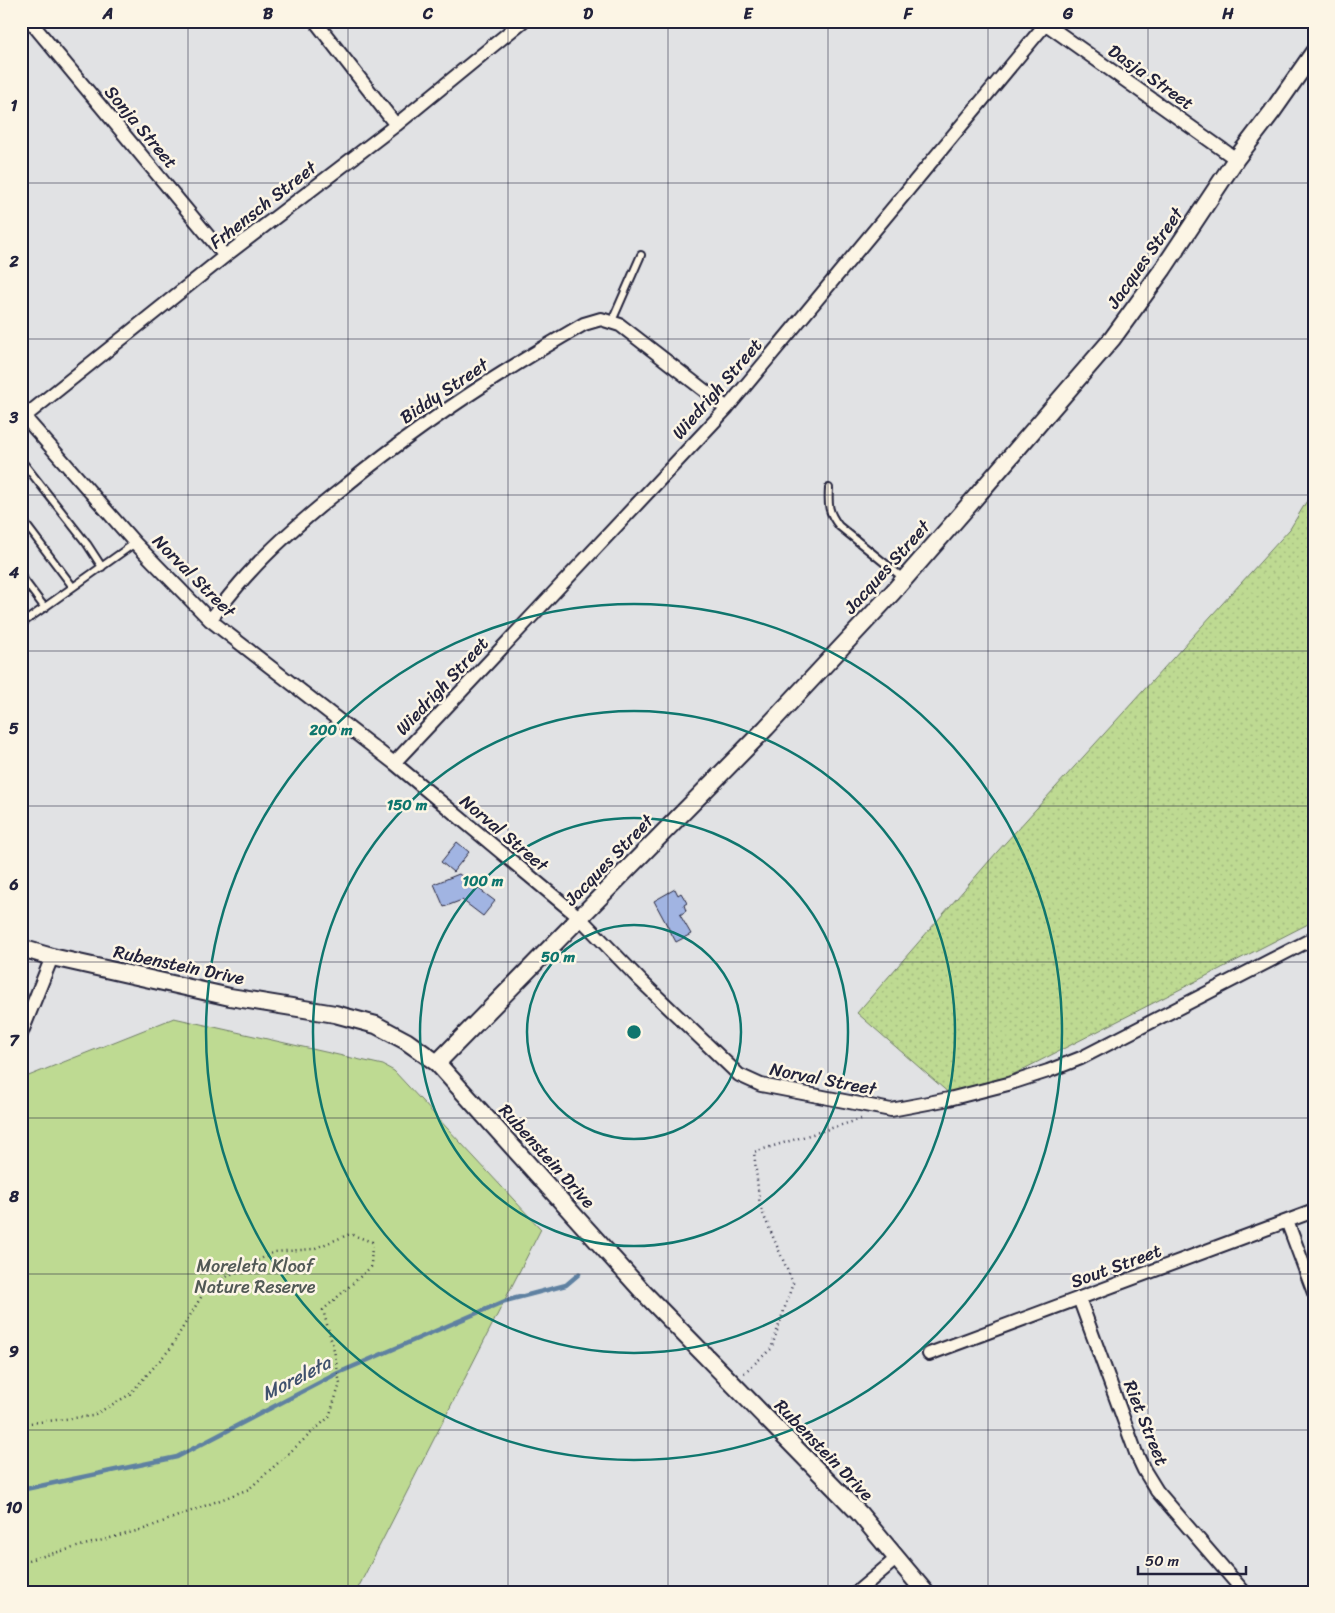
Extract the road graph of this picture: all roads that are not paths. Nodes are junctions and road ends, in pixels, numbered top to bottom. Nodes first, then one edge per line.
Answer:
1 (30, 21) edge
2 (315, 21) edge
3 (523, 21) edge
4 (1047, 23) edge
5 (1314, 52) edge
6 (396, 125) junction
7 (1236, 159) junction
8 (641, 255) dead end
9 (225, 256) junction
10 (612, 321) junction
11 (727, 408) junction
12 (23, 415) edge
13 (21, 460) edge
14 (829, 488) dead end
15 (21, 518) edge
16 (135, 543) junction
17 (102, 567) junction
18 (21, 576) edge
19 (904, 578) junction
20 (73, 587) junction
21 (45, 608) junction
22 (210, 620) junction
23 (21, 624) edge
24 (394, 763) junction
25 (580, 918) junction
26 (1314, 938) edge
27 (21, 948) edge
28 (52, 957) junction
29 (21, 1034) edge
30 (437, 1063) junction
31 (1314, 1210) edge
32 (1287, 1221) junction
33 (1314, 1293) edge
34 (1079, 1298) junction
35 (929, 1354) dead end
36 (897, 1558) junction
37 (857, 1592) edge
38 (926, 1592) edge
39 (1244, 1592) edge

1 - 9 street, Sonja Street
2 - 6 street
3 - 6 street, Frhensch Street
4 - 7 street, Dasja Street
4 - 11 street, Wiedrigh Street
5 - 7 street, Jacques Street
6 - 9 street, Frhensch Street
7 - 19 street, Jacques Street
8 - 10 lane
9 - 12 street, Frhensch Street
10 - 11 street
10 - 22 street, Biddy Street
11 - 24 street, Wiedrigh Street
12 - 16 street, Norval Street
13 - 17 lane
14 - 19 lane
15 - 20 lane
16 - 17 lane
16 - 22 street, Norval Street
17 - 20 lane
18 - 21 lane
19 - 25 street, Jacques Street
20 - 21 lane
21 - 23 lane
22 - 24 street, Norval Street
24 - 25 street, Norval Street
25 - 26 street, Norval Street
25 - 30 street, Jacques Street
27 - 28 street, Rubenstein Drive
28 - 29 street
28 - 30 street, Rubenstein Drive
30 - 36 street, Rubenstein Drive
31 - 32 street, Sout Street
32 - 33 street
32 - 34 street, Sout Street
34 - 35 street, Sout Street
34 - 39 street, Riet Street
36 - 37 street
36 - 38 street, Rubenstein Drive

